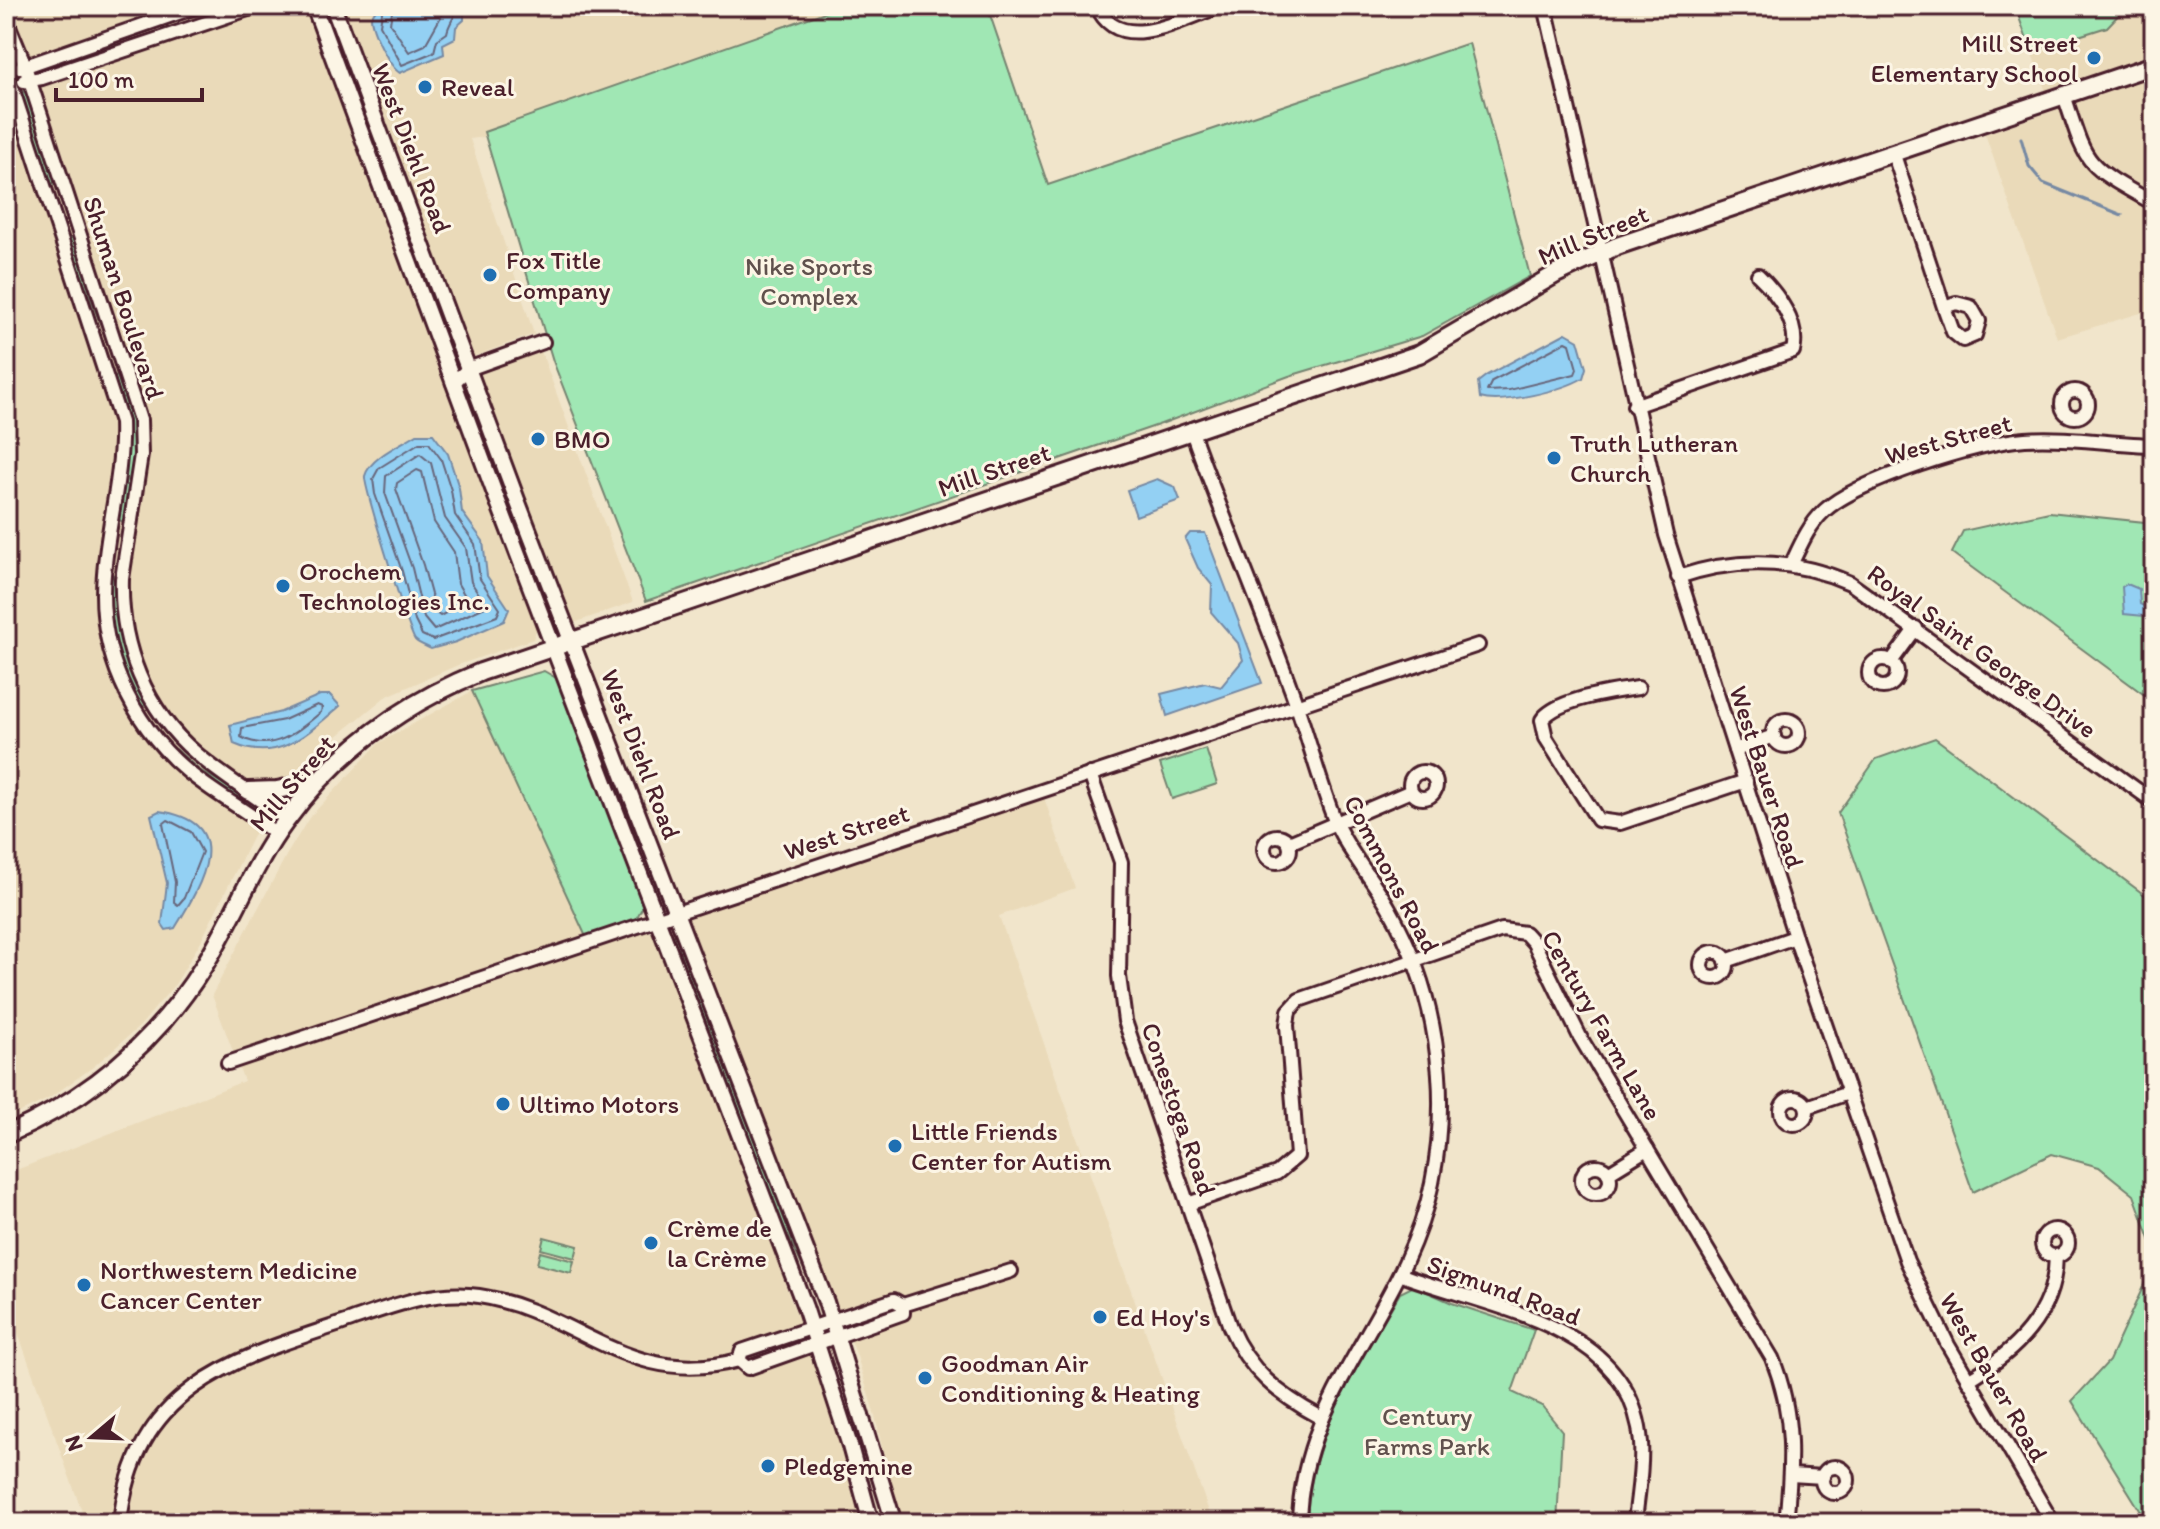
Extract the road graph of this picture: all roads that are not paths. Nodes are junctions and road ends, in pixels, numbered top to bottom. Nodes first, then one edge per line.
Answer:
1 (198, 6) edge
2 (257, 6) edge
3 (314, 6) edge
4 (333, 6) edge
5 (1097, 6) edge
6 (1221, 6) edge
7 (1545, 6) edge
8 (6, 19) edge
9 (24, 63) junction
10 (2154, 65) edge
11 (8, 74) edge
12 (30, 82) junction
13 (2064, 95) junction
14 (1893, 152) junction
15 (2146, 199) dead end
16 (1599, 253) junction
17 (1758, 275) dead end
18 (1944, 307) dead end
19 (543, 342) dead end
20 (468, 369) junction
21 (453, 383) junction
22 (1634, 406) junction
23 (2072, 417) dead end
24 (1191, 429) junction
25 (2070, 440) junction
26 (2154, 445) edge
27 (1792, 563) junction
28 (1678, 577) junction
29 (1916, 628) junction
30 (571, 642) junction
31 (1478, 645) dead end
32 (554, 647) junction
33 (1891, 662) dead end
34 (1638, 688) dead end
35 (1297, 705) junction
36 (1774, 736) dead end
37 (1735, 750) junction
38 (1090, 774) junction
39 (1746, 781) junction
40 (316, 782) junction
41 (248, 791) junction
42 (1411, 791) dead end
43 (2154, 802) edge
44 (286, 819) junction
45 (1336, 824) junction
46 (276, 834) junction
47 (1289, 843) dead end
48 (676, 911) junction
49 (658, 918) junction
50 (1795, 937) junction
51 (1415, 960) junction
52 (1726, 961) dead end
53 (228, 1063) dead end
54 (1848, 1093) junction
55 (1807, 1107) dead end
56 (6, 1135) edge
57 (1647, 1149) junction
58 (1608, 1173) dead end
59 (1188, 1204) junction
60 (2056, 1256) dead end
61 (1011, 1271) dead end
62 (1402, 1275) junction
63 (903, 1305) junction
64 (833, 1320) junction
65 (811, 1327) junction
66 (839, 1337) junction
67 (817, 1344) junction
68 (739, 1360) junction
69 (1968, 1380) junction
70 (1320, 1417) junction
71 (1791, 1475) junction
72 (1823, 1477) dead end
73 (120, 1523) edge
74 (871, 1523) edge
75 (894, 1523) edge
76 (1299, 1523) edge
77 (1635, 1523) edge
78 (1786, 1523) edge
79 (2053, 1523) edge

1 - 9 street
2 - 12 street
3 - 21 street, West Diehl Road
4 - 20 street, West Diehl Road
5 - 6 street
7 - 16 street, West Bauer Road
8 - 9 street, Shuman Boulevard
9 - 11 street
9 - 12 street, Shuman Boulevard
10 - 13 main road, Mill Street
11 - 12 street
11 - 46 street, Shuman Boulevard
12 - 41 street, Shuman Boulevard
13 - 14 main road, Mill Street
13 - 15 street
14 - 16 main road, Mill Street
14 - 18 street
16 - 22 street, West Bauer Road
16 - 24 main road, Mill Street
17 - 22 street
19 - 20 street
20 - 21 street
20 - 30 street, West Diehl Road
21 - 32 street, West Diehl Road
22 - 28 street, West Bauer Road
23 - 25 street
24 - 30 main road, Mill Street
24 - 35 street, Commons Road
25 - 26 street, West Street
25 - 27 street, West Street
27 - 28 street, Royal Saint George Drive
27 - 29 street, Royal Saint George Drive
28 - 37 street, West Bauer Road
29 - 33 street
29 - 43 street, Royal Saint George Drive
30 - 32 main road, Mill Street
30 - 48 street, West Diehl Road
31 - 35 street, West Street
32 - 40 main road, Mill Street
32 - 49 street, West Diehl Road
34 - 39 street
35 - 38 street, West Street
35 - 45 street, Commons Road
36 - 37 street
37 - 39 street, West Bauer Road
38 - 48 street, West Street
38 - 59 street, Conestoga Road
39 - 50 street, West Bauer Road
40 - 41 main road
40 - 44 main road, Mill Street
41 - 44 street, Shuman Boulevard
42 - 45 street
44 - 46 main road, Mill Street
45 - 47 street
45 - 51 street, Commons Road
46 - 56 main road, Mill Street
48 - 49 street, West Street
48 - 64 street, West Diehl Road
49 - 53 street, West Street
49 - 65 street, West Diehl Road
50 - 52 street
50 - 54 street, West Bauer Road
51 - 57 street, Century Farm Lane
51 - 59 street, Century Farm Lane
51 - 62 street, Commons Road
54 - 55 street
54 - 69 street, West Bauer Road
57 - 58 street
57 - 71 street, Century Farm Lane
59 - 70 street, Conestoga Road
60 - 69 street
61 - 63 street
62 - 70 street, Commons Road
62 - 77 street, Sigmund Road
63 - 64 street
63 - 66 street
64 - 65 street
64 - 66 street, West Diehl Road
65 - 67 street, West Diehl Road
65 - 68 street
66 - 67 street
66 - 75 street, West Diehl Road
67 - 68 street
67 - 74 street, West Diehl Road
68 - 73 street
69 - 79 street, West Bauer Road
70 - 76 street, Commons Road
71 - 72 street
71 - 78 street, Century Farm Lane

